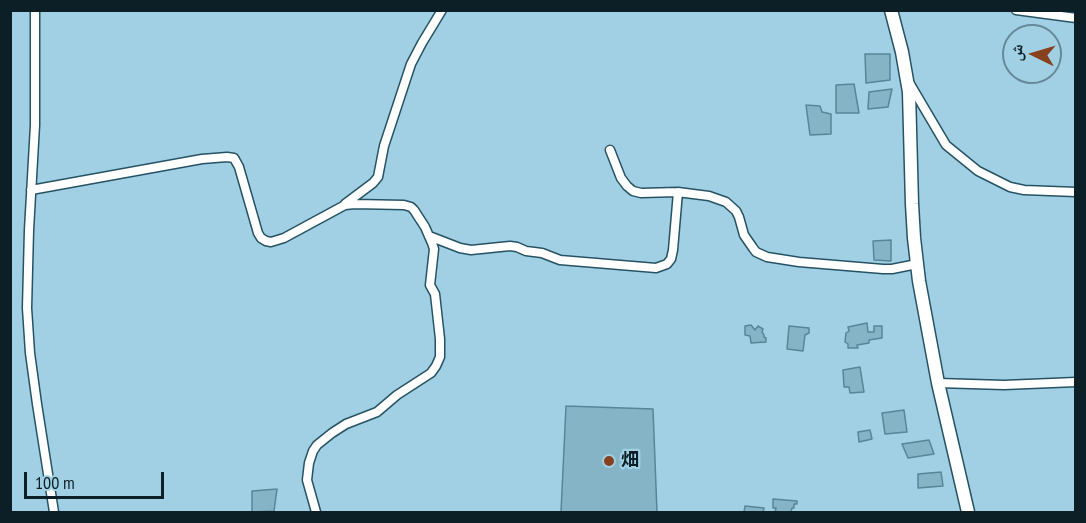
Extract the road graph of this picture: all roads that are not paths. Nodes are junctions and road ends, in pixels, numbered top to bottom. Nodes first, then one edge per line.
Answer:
1 (35, 10) edge
2 (442, 10) edge
3 (891, 10) edge
4 (1016, 10) edge
5 (1054, 13) edge
6 (1076, 18) edge
7 (907, 78) junction
8 (610, 150) dead end
9 (31, 190) junction
10 (678, 192) junction
11 (1076, 192) edge
12 (345, 205) junction
13 (429, 236) junction
14 (917, 264) junction
15 (1076, 382) edge
16 (938, 383) junction
17 (54, 513) edge
18 (316, 513) edge
19 (968, 513) edge

1 - 9 street
2 - 12 street
3 - 7 street
4 - 5 street
5 - 6 street
7 - 11 street
7 - 14 street
8 - 10 street
9 - 12 street
9 - 17 street
10 - 13 street
10 - 14 street
12 - 13 street
13 - 18 street
14 - 16 street
15 - 16 street
16 - 19 street

